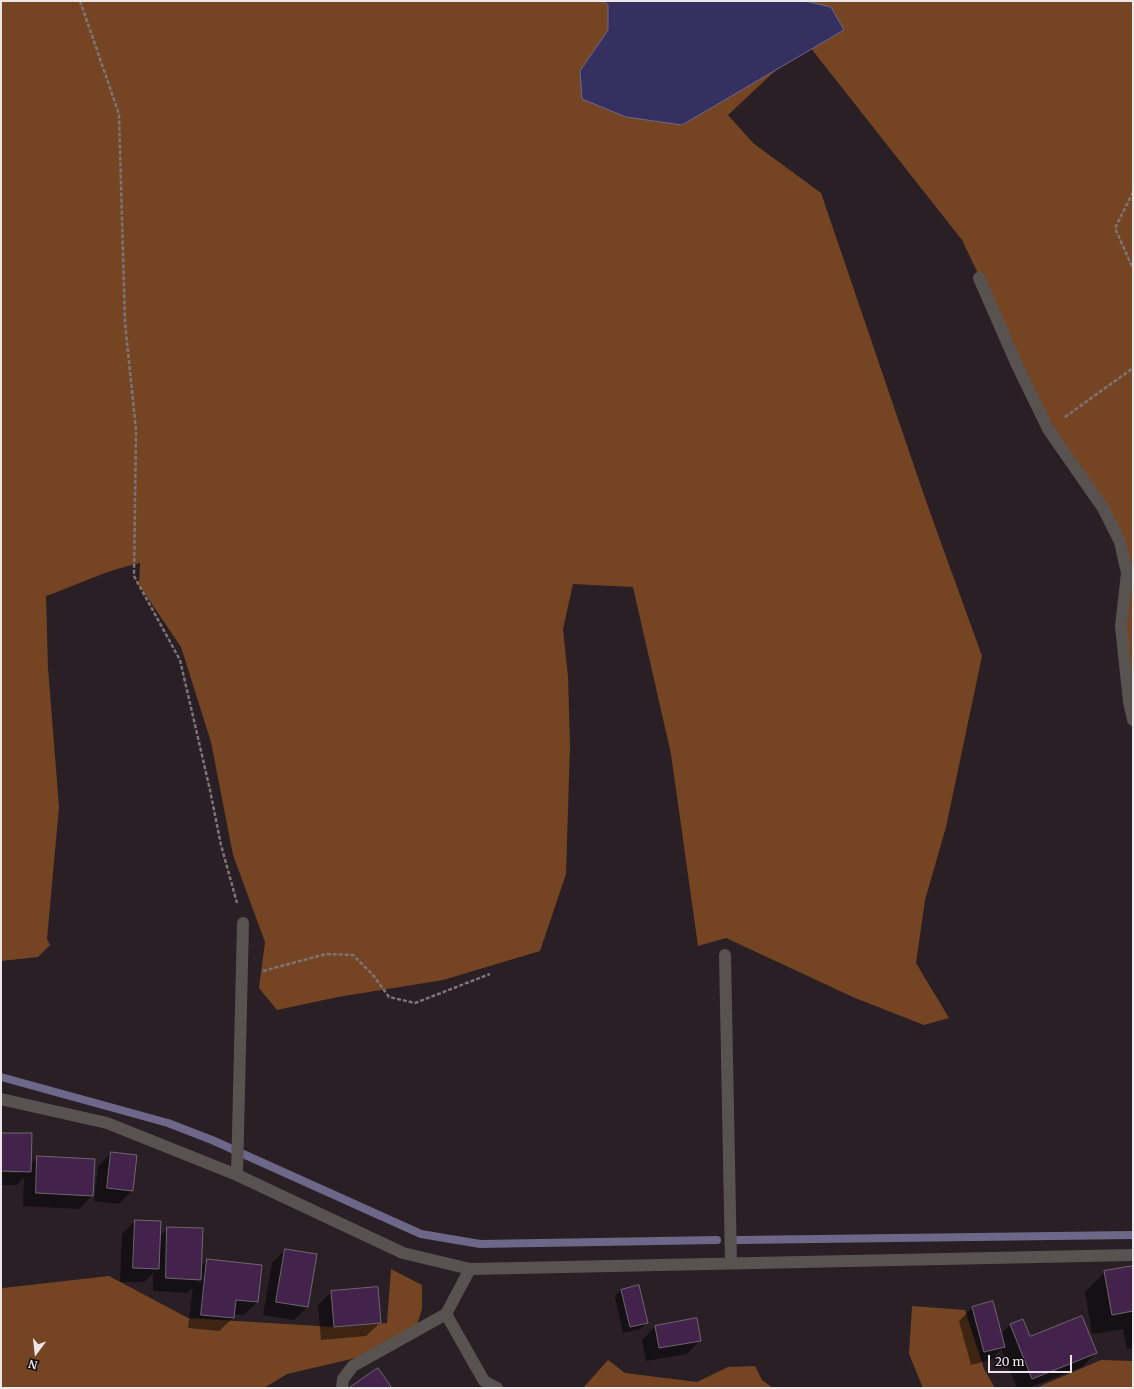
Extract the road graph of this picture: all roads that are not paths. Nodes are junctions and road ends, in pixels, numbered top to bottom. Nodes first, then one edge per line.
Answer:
1 (979, 278) dead end
2 (1133, 720) edge
3 (243, 923) road end
4 (725, 956) dead end
5 (1, 1100) edge
6 (237, 1171) junction
7 (1133, 1255) edge
8 (731, 1259) junction
9 (470, 1269) junction
10 (446, 1314) junction
11 (342, 1388) edge
12 (497, 1388) edge

1 - 2 street
3 - 6 street
4 - 8 street
5 - 6 street
6 - 9 street
7 - 8 street
8 - 9 street
9 - 10 street
10 - 11 street
10 - 12 street

